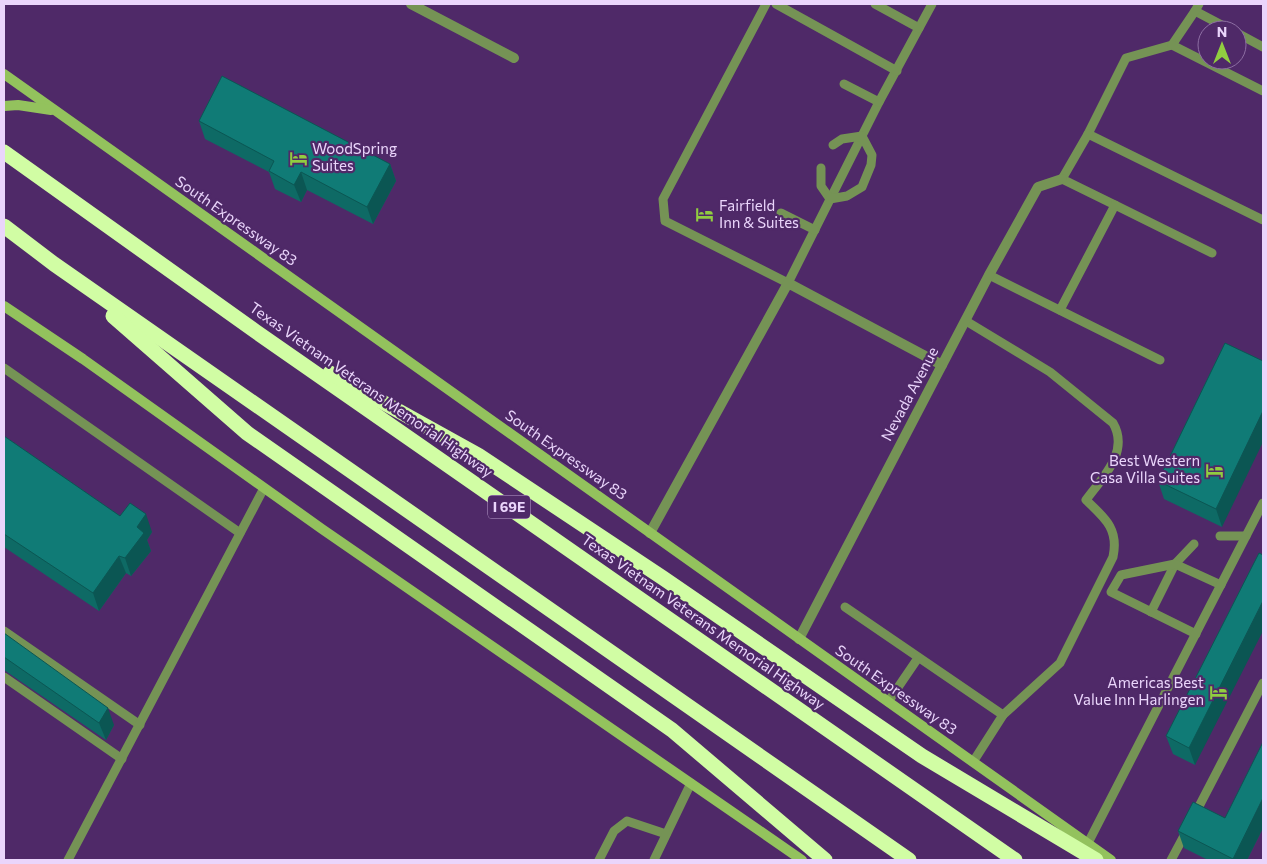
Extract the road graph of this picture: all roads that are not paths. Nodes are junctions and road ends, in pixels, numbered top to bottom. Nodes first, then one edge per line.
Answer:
1 (410, 4) edge
2 (766, 4) edge
3 (776, 4) edge
4 (875, 4) edge
5 (932, 4) edge
6 (1197, 7) edge
7 (429, 8) edge
8 (1216, 20) edge
9 (919, 28) junction
10 (1247, 38) edge
11 (1172, 45) junction
12 (1263, 47) edge
13 (514, 58) dead end
14 (897, 71) junction
15 (4, 74) edge
16 (844, 84) dead end
17 (1263, 91) edge
18 (879, 102) junction
19 (4, 106) edge
20 (54, 110) junction
21 (1088, 134) junction
22 (862, 136) junction
23 (833, 146) dead end
24 (4, 152) edge
25 (821, 168) dead end
26 (1062, 178) junction
27 (830, 199) junction
28 (1115, 205) junction
29 (781, 213) dead end
30 (1263, 220) edge
31 (4, 226) edge
32 (814, 230) junction
33 (1212, 253) dead end
34 (54, 264) junction
35 (989, 275) junction
36 (788, 283) junction
37 (4, 306) edge
38 (1060, 310) junction
39 (966, 321) junction
40 (255, 331) junction
41 (1160, 360) dead end
42 (942, 365) junction
43 (4, 368) edge
44 (264, 488) junction
45 (1263, 503) edge
46 (240, 533) junction
47 (650, 533) junction
48 (1220, 536) dead end
49 (1246, 536) junction
50 (1194, 544) dead end
51 (1175, 564) junction
52 (1221, 585) junction
53 (845, 607) dead end
54 (1151, 612) junction
55 (4, 631) edge
56 (1196, 634) junction
57 (799, 639) junction
58 (918, 658) junction
59 (4, 677) edge
60 (1263, 683) edge
61 (888, 702) junction
62 (1002, 715) junction
63 (140, 725) junction
64 (122, 759) junction
65 (973, 762) junction
66 (691, 783) junction
67 (666, 834) junction
68 (1088, 844) junction
69 (68, 860) edge
70 (599, 860) edge
71 (654, 860) edge
72 (802, 860) edge
73 (824, 860) edge
74 (909, 860) edge
75 (1016, 860) edge
76 (1096, 860) edge
77 (1112, 860) edge
78 (1171, 860) edge

1 - 7 street
2 - 36 lane
3 - 14 lane
4 - 9 lane
5 - 9 lane
6 - 8 lane
6 - 11 lane
7 - 13 street
9 - 14 lane
10 - 12 lane
11 - 17 lane
11 - 21 lane
14 - 18 lane
15 - 20 main road, South Expressway 83
16 - 18 lane
18 - 22 lane
19 - 20 main road
20 - 47 main road, South Expressway 83
21 - 26 lane
21 - 30 lane
22 - 23 lane
22 - 27 lane
22 - 27 lane
24 - 40 highway, Texas Vietnam Veterans Memorial Highway / I 69E
25 - 27 lane
26 - 28 lane
26 - 35 street, Nevada Avenue
27 - 32 lane
28 - 33 lane
28 - 38 lane
29 - 32 lane
31 - 34 highway
32 - 36 lane
34 - 73 highway
34 - 74 highway
35 - 38 lane
35 - 39 street, Nevada Avenue
36 - 42 street
36 - 47 street
37 - 44 main road
38 - 41 lane
39 - 42 street, Nevada Avenue
39 - 62 lane
40 - 75 highway, Texas Vietnam Veterans Memorial Highway / I 69E
40 - 76 highway
42 - 57 street, Nevada Avenue
43 - 46 lane
44 - 46 lane
44 - 66 main road
45 - 49 lane
46 - 63 lane
47 - 57 main road, South Expressway 83
48 - 49 lane
49 - 52 lane
50 - 51 lane
51 - 52 lane
51 - 54 lane
51 - 54 lane
52 - 56 lane
53 - 58 lane
54 - 56 lane
55 - 63 lane
56 - 68 lane
57 - 61 main road, South Expressway 83
58 - 61 lane
58 - 62 lane
59 - 64 lane
60 - 78 lane
61 - 65 main road, South Expressway 83
62 - 65 lane
63 - 64 lane
64 - 69 lane
65 - 68 main road, South Expressway 83
66 - 67 lane
66 - 72 main road
67 - 70 lane
67 - 71 lane
68 - 77 main road, South Expressway 83

